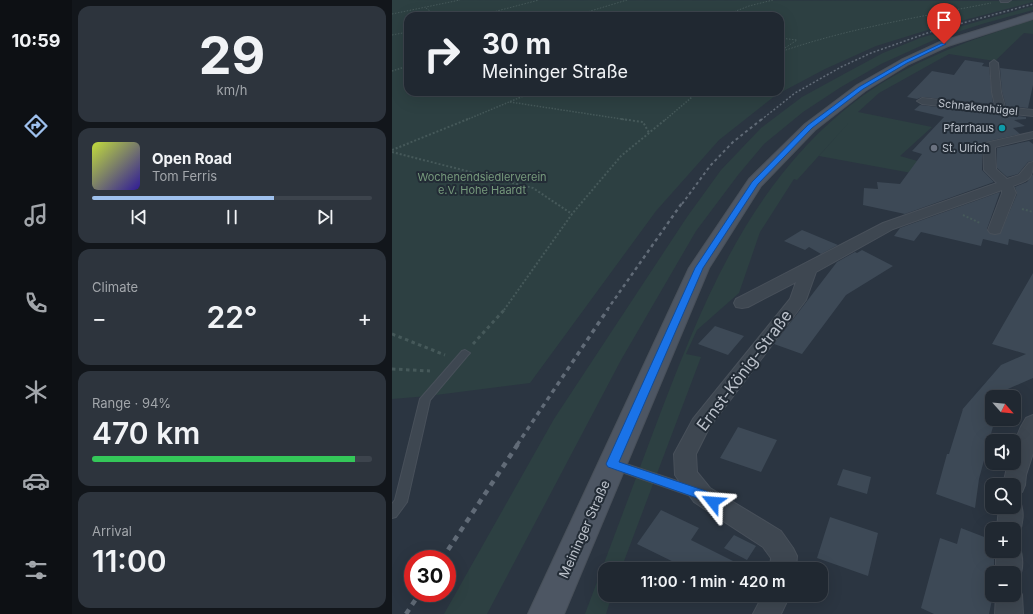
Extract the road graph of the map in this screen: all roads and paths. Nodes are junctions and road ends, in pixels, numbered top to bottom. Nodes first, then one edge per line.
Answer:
1 (460, 0) edge
2 (539, 0) edge
3 (627, 0) edge
4 (773, 0) edge
5 (1005, 0) edge
6 (426, 8) junction
7 (431, 12) edge
8 (493, 12) edge
9 (587, 12) edge
10 (733, 12) edge
11 (392, 14) edge
12 (1033, 16) edge
13 (404, 33) edge
14 (392, 35) edge
15 (784, 38) edge
16 (784, 49) edge
17 (784, 50) edge
18 (994, 63) dead end
19 (404, 67) edge
20 (392, 71) edge
21 (523, 96) edge
22 (693, 96) edge
23 (922, 101) dead end
24 (509, 102) junction
25 (1001, 109) junction
26 (1033, 113) edge
27 (649, 132) junction
28 (1033, 135) edge
29 (392, 151) edge
30 (1033, 166) edge
31 (1006, 185) junction
32 (945, 207) junction
33 (572, 214) junction
34 (995, 230) joint
35 (809, 269) junction
36 (742, 303) dead end
37 (392, 334) edge
38 (462, 357) junction
39 (392, 369) edge
40 (448, 372) junction
41 (1033, 423) edge
42 (612, 464) junction
43 (1015, 478) edge
44 (702, 495) junction
45 (392, 512) edge
46 (784, 562) edge
47 (773, 602) edge
48 (1009, 602) edge
49 (546, 614) edge
50 (767, 614) edge
51 (1009, 614) edge

1 - 6 path
2 - 8 path
3 - 9 path
4 - 10 path
5 - 17 path
6 - 7 path
6 - 11 path
12 - 42 main road, Meininger Straße
13 - 14 path
15 - 16 path
18 - 25 street
19 - 20 path
21 - 24 path
22 - 27 path
23 - 25 street, Schnakenhügel
24 - 27 path
24 - 29 path
25 - 26 street, Schnakenhügel
27 - 33 path
28 - 31 street
29 - 33 path
30 - 31 street
31 - 32 street
31 - 34 street
32 - 34 path
32 - 35 street
33 - 38 path
35 - 36 street
35 - 44 street, Ernst-König-Straße
37 - 38 path
38 - 40 lane
39 - 40 path
40 - 45 lane
41 - 43 street
42 - 44 lane
42 - 49 main road, Meininger Straße
44 - 46 street, Ernst-König-Straße
47 - 50 street
48 - 51 street

